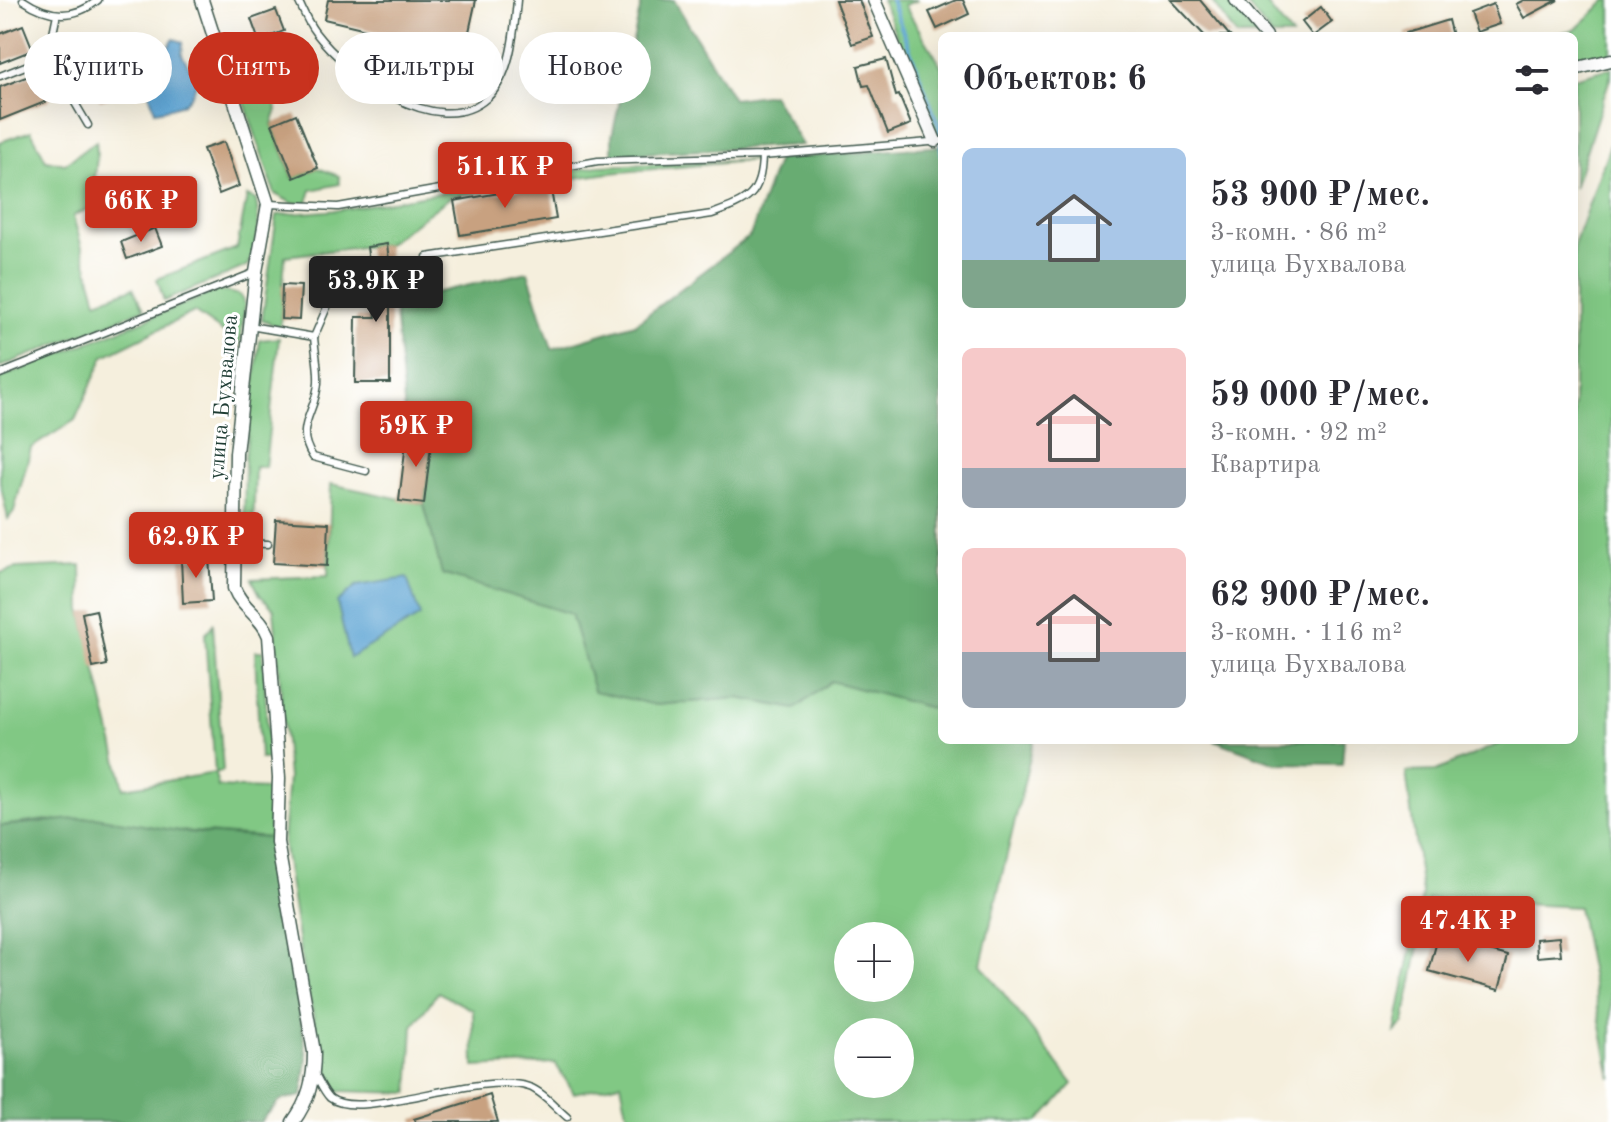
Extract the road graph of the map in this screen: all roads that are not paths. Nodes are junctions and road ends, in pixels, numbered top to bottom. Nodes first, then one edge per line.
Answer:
1 (23, 0) edge
2 (98, 0) edge
3 (202, 0) edge
4 (298, 0) edge
5 (517, 0) edge
6 (874, 0) edge
7 (1236, 0) edge
8 (57, 14) junction
9 (53, 32) edge
10 (1263, 32) edge
11 (1611, 60) edge
12 (24, 66) edge
13 (1578, 68) edge
14 (0, 76) edge
15 (76, 104) edge
16 (88, 125) dead end
17 (938, 141) edge
18 (762, 156) junction
19 (268, 204) junction
20 (427, 257) dead end
21 (256, 272) junction
22 (331, 298) dead end
23 (250, 326) junction
24 (314, 337) junction
25 (0, 374) edge
26 (366, 471) dead end
27 (235, 543) junction
28 (268, 544) dead end
29 (314, 1072) junction
30 (567, 1117) dead end
31 (293, 1122) edge

1 - 8 lane
2 - 8 lane
3 - 19 street, улица Бухвалова
4 - 5 lane
6 - 17 street
7 - 10 street
8 - 9 lane
11 - 13 street
12 - 14 lane
15 - 16 lane
17 - 18 lane
18 - 19 lane
18 - 20 lane
19 - 21 street, улица Бухвалова
21 - 23 street, улица Бухвалова
21 - 25 lane
22 - 24 lane
23 - 24 lane
23 - 27 street, улица Бухвалова
24 - 26 lane
27 - 28 lane
27 - 29 street, улица Бухвалова
29 - 30 lane
29 - 31 street, улица Бухвалова

